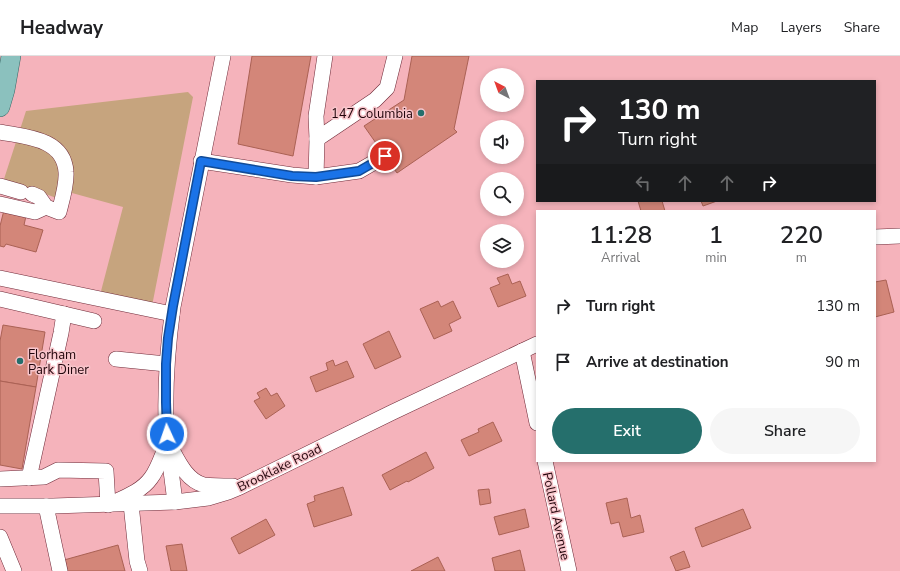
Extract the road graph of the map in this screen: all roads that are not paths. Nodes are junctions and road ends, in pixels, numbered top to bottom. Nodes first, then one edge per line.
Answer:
1 (11, 56) edge
2 (223, 56) edge
3 (325, 56) edge
4 (395, 56) edge
5 (0, 107) edge
6 (0, 132) edge
7 (317, 139) junction
8 (385, 156) dead end
9 (201, 161) junction
10 (316, 177) junction
11 (0, 186) edge
12 (0, 204) edge
13 (53, 210) junction
14 (900, 236) edge
15 (876, 237) edge
16 (0, 278) edge
17 (0, 299) edge
18 (64, 314) junction
19 (172, 314) junction
20 (94, 321) dead end
21 (536, 344) edge
22 (522, 351) junction
23 (116, 359) dead end
24 (166, 364) junction
25 (536, 418) edge
26 (168, 443) junction
27 (545, 462) edge
28 (29, 478) junction
29 (0, 480) edge
30 (240, 487) junction
31 (175, 502) junction
32 (131, 504) junction
33 (108, 505) junction
34 (0, 506) edge
35 (46, 506) junction
36 (1, 540) edge
37 (14, 571) edge
38 (60, 571) edge
39 (140, 571) edge
40 (569, 571) edge

1 - 5 main road
2 - 9 street
3 - 7 street
4 - 7 street
6 - 13 street
7 - 10 street
8 - 10 street
9 - 10 street
9 - 19 street
11 - 13 street
12 - 13 street
14 - 15 street
16 - 19 street
17 - 18 street
18 - 20 street
18 - 28 street
19 - 24 street
21 - 22 street, Brooklake Road
22 - 25 street
22 - 30 street, Brooklake Road
23 - 24 street
24 - 26 street
26 - 30 street
26 - 31 street
26 - 33 street
27 - 40 street, Pollard Avenue
28 - 29 street
28 - 33 street
30 - 31 street, Brooklake Road
31 - 32 street, Brooklake Road
32 - 33 street, Brooklake Road
32 - 39 street
33 - 35 street, Brooklake Road
34 - 35 street, Brooklake Road
35 - 38 street
36 - 37 street

